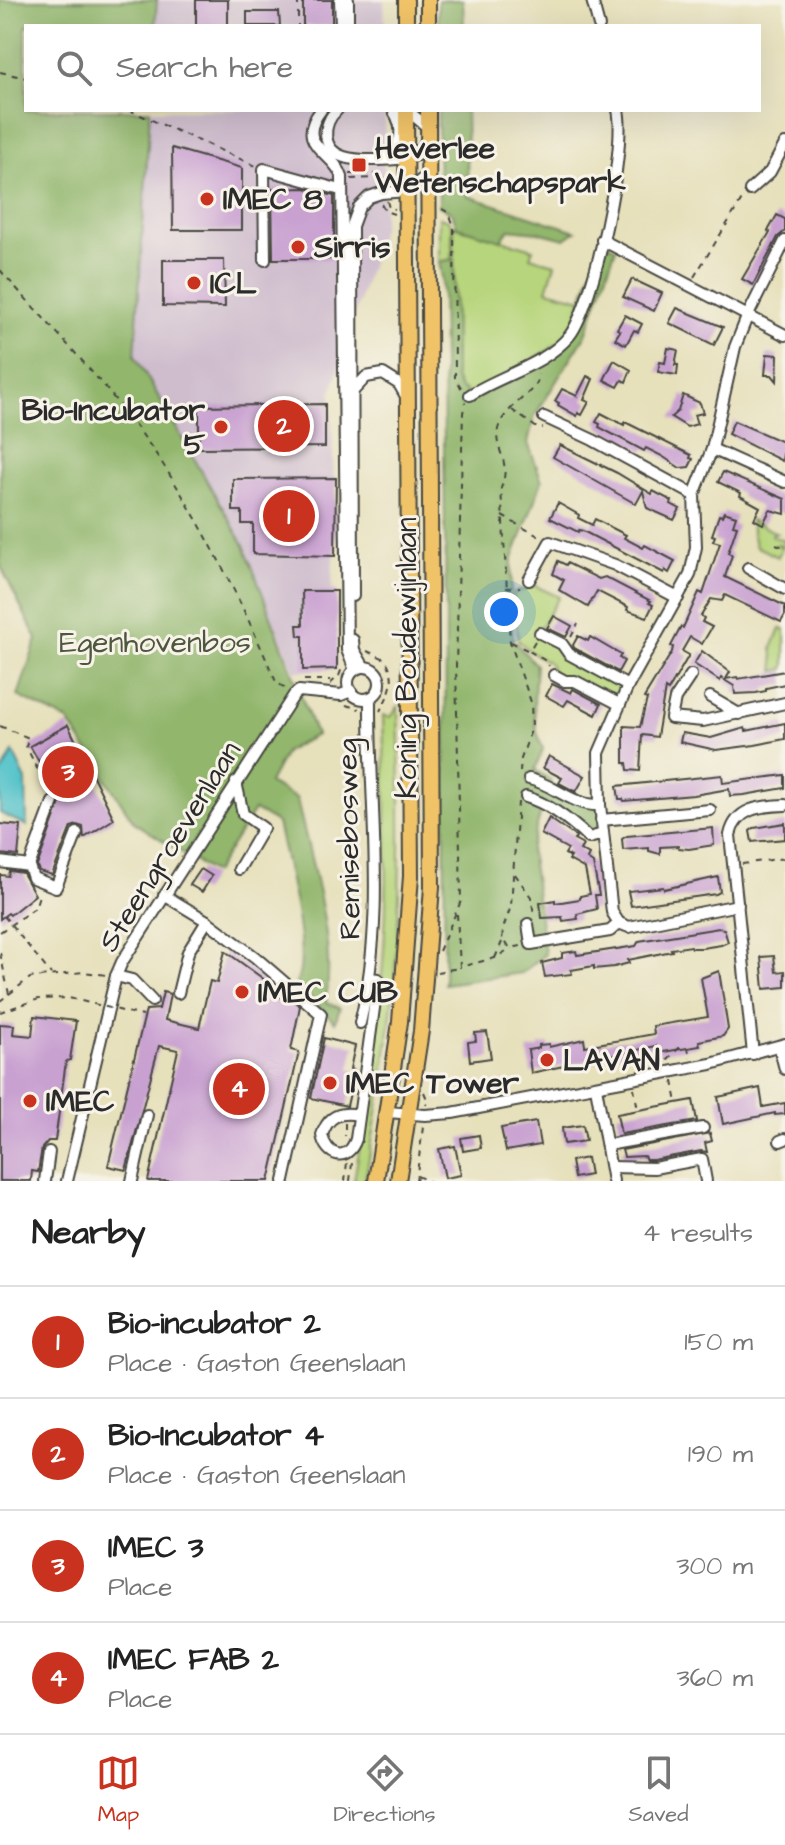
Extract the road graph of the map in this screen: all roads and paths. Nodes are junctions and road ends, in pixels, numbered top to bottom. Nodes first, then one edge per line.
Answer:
1 (298, 0) edge
2 (340, 0) edge
3 (348, 0) edge
4 (406, 0) edge
5 (428, 0) edge
6 (592, 0) edge
7 (298, 24) edge
8 (341, 24) edge
9 (348, 24) edge
10 (406, 24) edge
11 (428, 24) edge
12 (598, 24) edge
13 (0, 72) edge
14 (24, 78) edge
15 (134, 112) edge
16 (320, 112) edge
17 (335, 112) edge
18 (394, 112) edge
19 (406, 112) edge
20 (408, 112) edge
21 (428, 112) edge
22 (618, 112) edge
23 (429, 133) junction
24 (785, 144) edge
25 (381, 158) junction
26 (406, 159) junction
27 (264, 169) junction
28 (429, 174) junction
29 (387, 186) dead end
30 (381, 188) dead end
31 (337, 189) dead end
32 (750, 190) joint
33 (407, 191) junction
34 (387, 198) dead end
35 (381, 199) dead end
36 (396, 209) dead end
37 (441, 209) dead end
38 (396, 214) dead end
39 (441, 214) dead end
40 (451, 215) junction
41 (602, 240) junction
42 (785, 241) edge
43 (265, 260) dead end
44 (0, 270) edge
45 (689, 285) junction
46 (747, 317) junction
47 (785, 335) edge
48 (534, 362) junction
49 (352, 392) junction
50 (470, 395) junction
51 (409, 401) junction
52 (511, 409) junction
53 (547, 419) joint
54 (712, 449) junction
55 (785, 482) edge
56 (694, 495) junction
57 (502, 516) junction
58 (547, 540) junction
59 (776, 544) dead end
60 (783, 547) dead end
61 (748, 568) dead end
62 (529, 580) joint
63 (506, 588) junction
64 (785, 589) edge
65 (678, 598) junction
66 (578, 624) dead end
67 (540, 633) joint
68 (510, 642) junction
69 (566, 648) junction
70 (529, 651) junction
71 (342, 660) dead end
72 (360, 668) junction
73 (554, 675) joint
74 (691, 675) dead end
75 (628, 686) junction
76 (351, 691) junction
77 (326, 694) junction
78 (294, 695) junction
79 (710, 697) dead end
80 (370, 698) junction
81 (785, 703) edge
82 (340, 704) dead end
83 (619, 704) junction
84 (739, 714) junction
85 (370, 717) junction
86 (0, 726) edge
87 (524, 781) joint
88 (236, 782) junction
89 (522, 796) joint
90 (53, 802) joint
91 (600, 805) junction
92 (785, 805) edge
93 (710, 810) dead end
94 (601, 820) junction
95 (77, 833) dead end
96 (603, 834) junction
97 (785, 858) edge
98 (0, 862) edge
99 (29, 866) junction
100 (733, 866) junction
101 (239, 869) dead end
102 (513, 872) junction
103 (164, 895) junction
104 (738, 905) junction
105 (457, 913) junction
106 (4, 916) dead end
107 (207, 921) junction
108 (619, 923) junction
109 (532, 924) joint
110 (502, 941) junction
111 (521, 946) junction
112 (0, 953) edge
113 (438, 954) dead end
114 (495, 958) junction
115 (437, 963) dead end
116 (460, 967) junction
117 (436, 972) junction
118 (52, 975) junction
119 (116, 976) junction
120 (370, 978) junction
121 (436, 981) dead end
122 (178, 993) dead end
123 (9, 994) junction
124 (0, 1001) edge
125 (152, 1001) dead end
126 (0, 1012) edge
127 (143, 1016) dead end
128 (360, 1023) dead end
129 (782, 1045) edge
130 (753, 1054) junction
131 (691, 1059) dead end
132 (668, 1068) junction
133 (785, 1069) edge
134 (633, 1079) junction
135 (424, 1084) dead end
136 (596, 1087) junction
137 (434, 1102) dead end
138 (677, 1103) dead end
139 (638, 1110) dead end
140 (388, 1112) junction
141 (353, 1114) junction
142 (409, 1114) junction
143 (147, 1115) dead end
144 (424, 1127) dead end
145 (703, 1128) dead end
146 (607, 1145) junction
147 (49, 1152) dead end
148 (350, 1152) junction
149 (347, 1167) dead end
150 (611, 1167) junction
151 (416, 1176) junction
152 (45, 1181) edge
153 (67, 1181) edge
154 (132, 1181) edge
155 (284, 1181) edge
156 (345, 1181) edge
157 (350, 1181) edge
158 (376, 1181) edge
159 (398, 1181) edge
160 (416, 1181) edge
161 (429, 1181) edge
162 (613, 1181) edge
163 (706, 1181) edge

1 - 7 path
2 - 8 street
3 - 9 street
4 - 10 highway
5 - 11 highway
6 - 12 street
13 - 14 path
15 - 27 path
16 - 72 street
17 - 25 street
18 - 25 street
19 - 26 highway, Koning Boudewijnlaan
20 - 23 street
21 - 23 highway, Koning Boudewijnlaan
22 - 41 street
23 - 26 street
23 - 28 highway, Koning Boudewijnlaan
24 - 32 street
25 - 26 street
26 - 33 highway, Koning Boudewijnlaan
27 - 31 street
27 - 43 street
28 - 33 street
28 - 142 highway, Koning Boudewijnlaan
29 - 30 path
32 - 45 path
33 - 49 street
33 - 51 highway, Koning Boudewijnlaan
34 - 36 path
35 - 38 path
37 - 40 path
39 - 40 path
40 - 50 path
41 - 45 street
41 - 48 street
42 - 46 street
44 - 78 path
45 - 46 street
46 - 47 street
46 - 54 street
48 - 50 street
48 - 52 path
49 - 51 street
49 - 72 street
50 - 105 path
51 - 140 highway, Koning Boudewijnlaan
52 - 53 path
52 - 57 path
53 - 56 street
54 - 55 street
54 - 56 street
56 - 65 street
57 - 58 path
57 - 63 path
58 - 62 street
58 - 65 street
59 - 60 path
61 - 64 street
62 - 63 path
63 - 68 path
65 - 75 street
66 - 69 path
67 - 69 street
67 - 70 path
68 - 70 path
68 - 87 path
69 - 75 street
70 - 73 path
71 - 77 path
72 - 76 street
72 - 80 street
73 - 83 street
74 - 84 street
75 - 83 street
76 - 77 street
76 - 80 street
77 - 78 street
78 - 88 street, Steengroevenlaan
79 - 84 street
80 - 85 street, Remisebosweg
81 - 84 street
82 - 85 path
83 - 91 street
85 - 120 street, Remisebosweg
86 - 90 path
87 - 91 street
88 - 101 street
88 - 103 street, Steengroevenlaan
89 - 96 street
89 - 102 path
90 - 99 street
91 - 94 street
92 - 100 street
93 - 94 street
94 - 96 street
95 - 99 street
96 - 108 street
97 - 100 path
98 - 99 street
100 - 104 street
102 - 109 path
102 - 110 path
103 - 107 street
103 - 119 street, Steengroevenlaan
104 - 108 street
104 - 130 street
105 - 113 path
105 - 116 path
106 - 118 path
107 - 122 street
107 - 155 street
108 - 111 street
109 - 111 street
110 - 111 path
110 - 114 path
111 - 114 path
112 - 123 path
114 - 116 path
115 - 117 path
116 - 117 path
117 - 121 path
118 - 119 path
118 - 123 path
119 - 125 street
119 - 153 street, Steengroevenlaan
120 - 128 street
120 - 141 street, Remisebosweg
123 - 124 path
126 - 127 path, bridge
129 - 130 street
129 - 133 street
130 - 132 street
131 - 132 path
132 - 134 street
132 - 138 path
134 - 136 street
134 - 139 path
135 - 137 path
136 - 142 street
136 - 146 street
140 - 142 street
140 - 158 highway, Koning Boudewijnlaan
141 - 148 street, Remisebosweg
141 - 148 path
141 - 148 street
142 - 159 highway, Koning Boudewijnlaan
143 - 154 street
144 - 151 path
145 - 146 street
146 - 150 street
147 - 152 street
148 - 157 path
149 - 156 path
150 - 162 street
150 - 163 street
151 - 160 path
151 - 161 path

